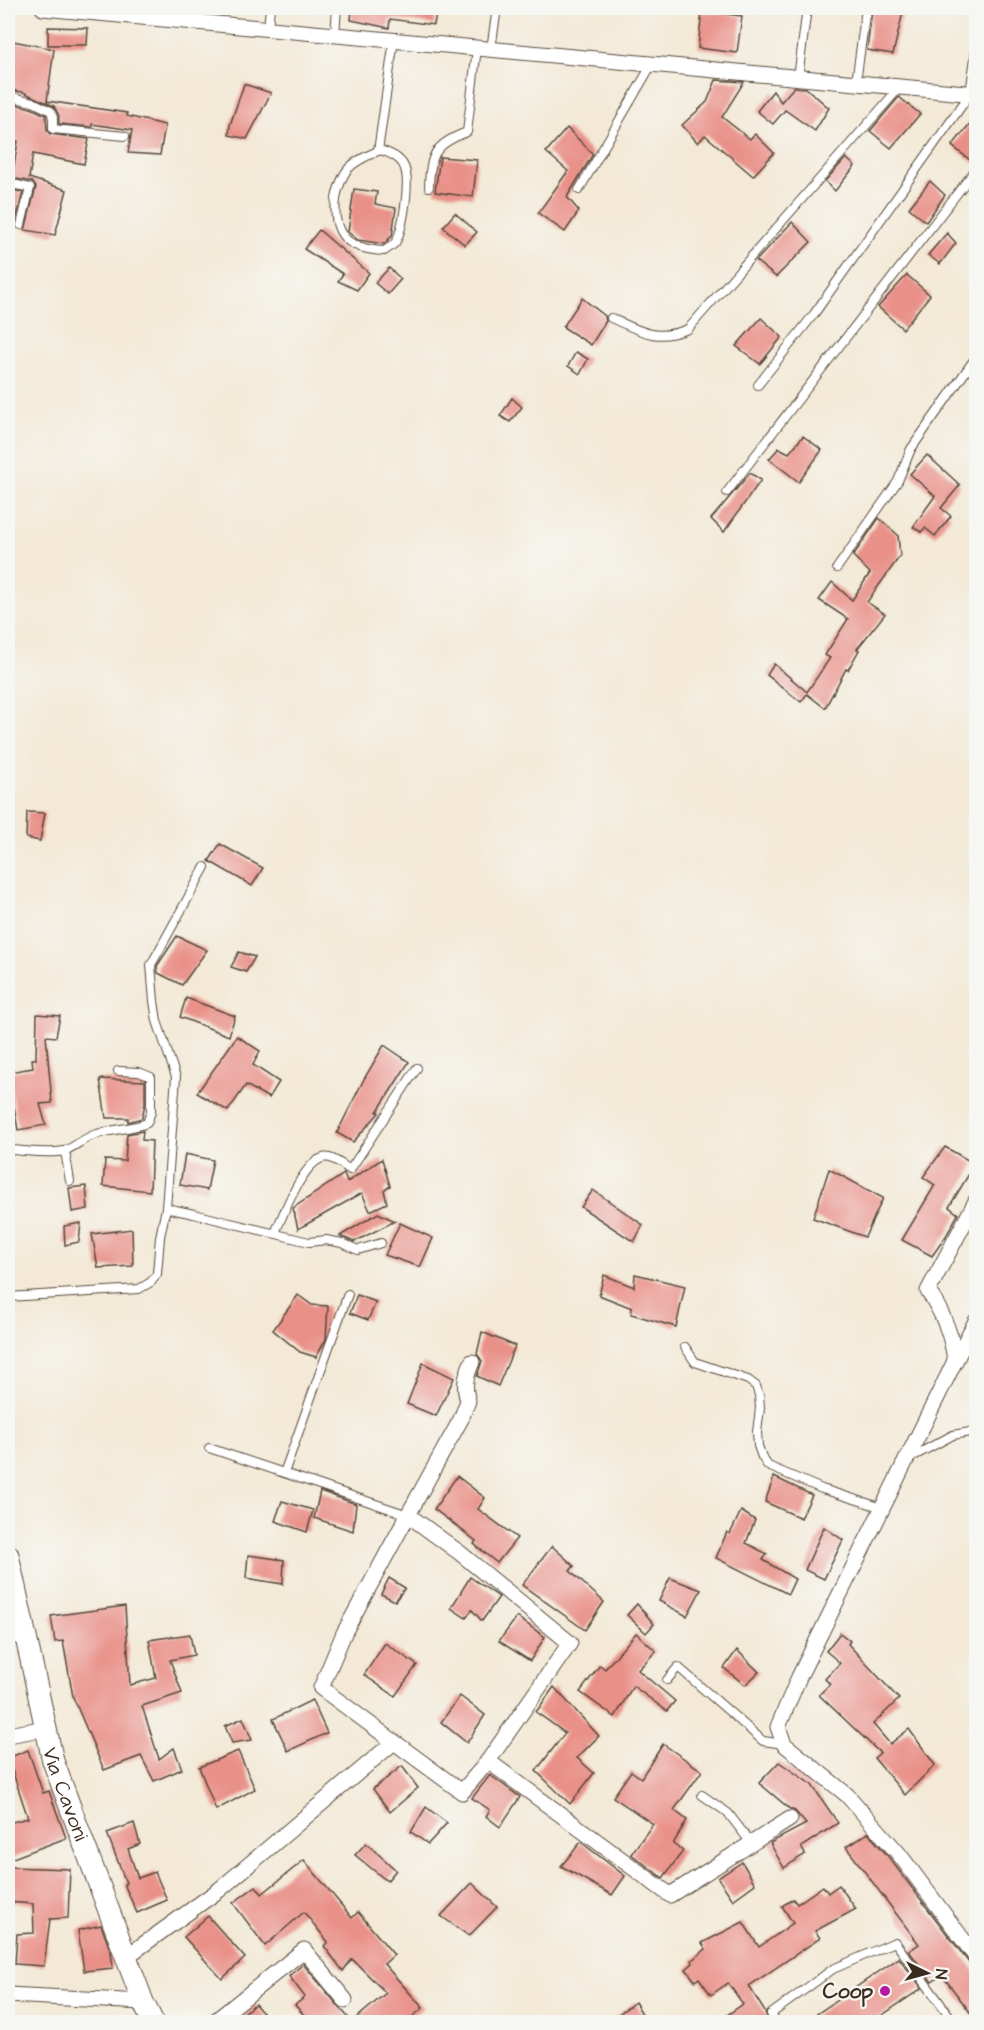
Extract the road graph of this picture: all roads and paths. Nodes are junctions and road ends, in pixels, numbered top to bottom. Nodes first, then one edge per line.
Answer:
1 (43, 8) edge
2 (270, 8) edge
3 (338, 8) edge
4 (497, 8) edge
5 (807, 8) edge
6 (866, 8) edge
7 (268, 28) junction
8 (335, 35) junction
9 (394, 40) junction
10 (484, 49) junction
11 (976, 50) edge
12 (652, 64) junction
13 (798, 78) junction
14 (856, 83) junction
15 (900, 87) junction
16 (974, 94) edge
17 (8, 96) edge
18 (125, 136) dead end
19 (378, 151) junction
20 (976, 169) edge
21 (8, 183) edge
22 (429, 187) dead end
23 (579, 190) dead end
24 (21, 225) dead end
25 (611, 318) dead end
26 (976, 357) edge
27 (758, 385) dead end
28 (727, 492) dead end
29 (837, 568) dead end
30 (205, 867) dead end
31 (417, 1068) dead end
32 (117, 1071) dead end
33 (8, 1150) edge
34 (65, 1150) junction
35 (70, 1181) dead end
36 (976, 1200) edge
37 (166, 1208) junction
38 (275, 1233) junction
39 (381, 1243) dead end
40 (348, 1294) dead end
41 (8, 1297) edge
42 (976, 1321) edge
43 (686, 1347) dead end
44 (955, 1361) junction
45 (472, 1362) dead end
46 (976, 1431) edge
47 (209, 1448) dead end
48 (906, 1460) junction
49 (284, 1473) junction
50 (883, 1508) junction
51 (408, 1515) junction
52 (8, 1555) edge
53 (16, 1635) edge
54 (667, 1680) dead end
55 (46, 1728) junction
56 (8, 1735) edge
57 (394, 1742) junction
58 (784, 1744) junction
59 (488, 1761) junction
60 (702, 1795) dead end
61 (790, 1820) dead end
62 (751, 1843) junction
63 (126, 1957) junction
64 (976, 1957) edge
65 (8, 1995) edge
66 (345, 2000) dead end
67 (143, 2002) junction
68 (153, 2022) edge
69 (214, 2022) edge
70 (776, 2022) edge
71 (954, 2022) edge

1 - 7 street
2 - 7 lane
3 - 8 lane
4 - 10 lane
5 - 13 lane
6 - 14 lane
7 - 8 street
8 - 9 street
9 - 10 street
9 - 19 lane
10 - 12 street
10 - 22 lane
11 - 16 lane
12 - 13 street
12 - 23 lane
13 - 14 street
14 - 15 street
15 - 16 street
15 - 25 lane
16 - 27 lane
17 - 18 lane
19 - 19 lane
20 - 28 lane
21 - 24 lane
26 - 29 lane
30 - 37 lane
31 - 38 lane
32 - 34 lane
33 - 34 lane
34 - 35 lane
36 - 44 street
37 - 38 lane
37 - 41 lane
38 - 39 lane
40 - 49 lane
42 - 44 street
43 - 50 lane
44 - 48 street
45 - 51 street
46 - 48 lane
47 - 49 lane
48 - 50 street
49 - 51 lane
50 - 58 street
51 - 57 street
51 - 59 street
52 - 53 street, Via Cavoni
53 - 55 street, Via Cavoni
54 - 58 lane
55 - 56 street
55 - 63 street, Via Cavoni
57 - 59 street
57 - 63 street
58 - 64 street
59 - 62 street
60 - 62 lane
61 - 62 street
63 - 67 street, Via Cavoni
65 - 67 street
66 - 69 street
67 - 68 street, Via Cavoni
70 - 71 lane

